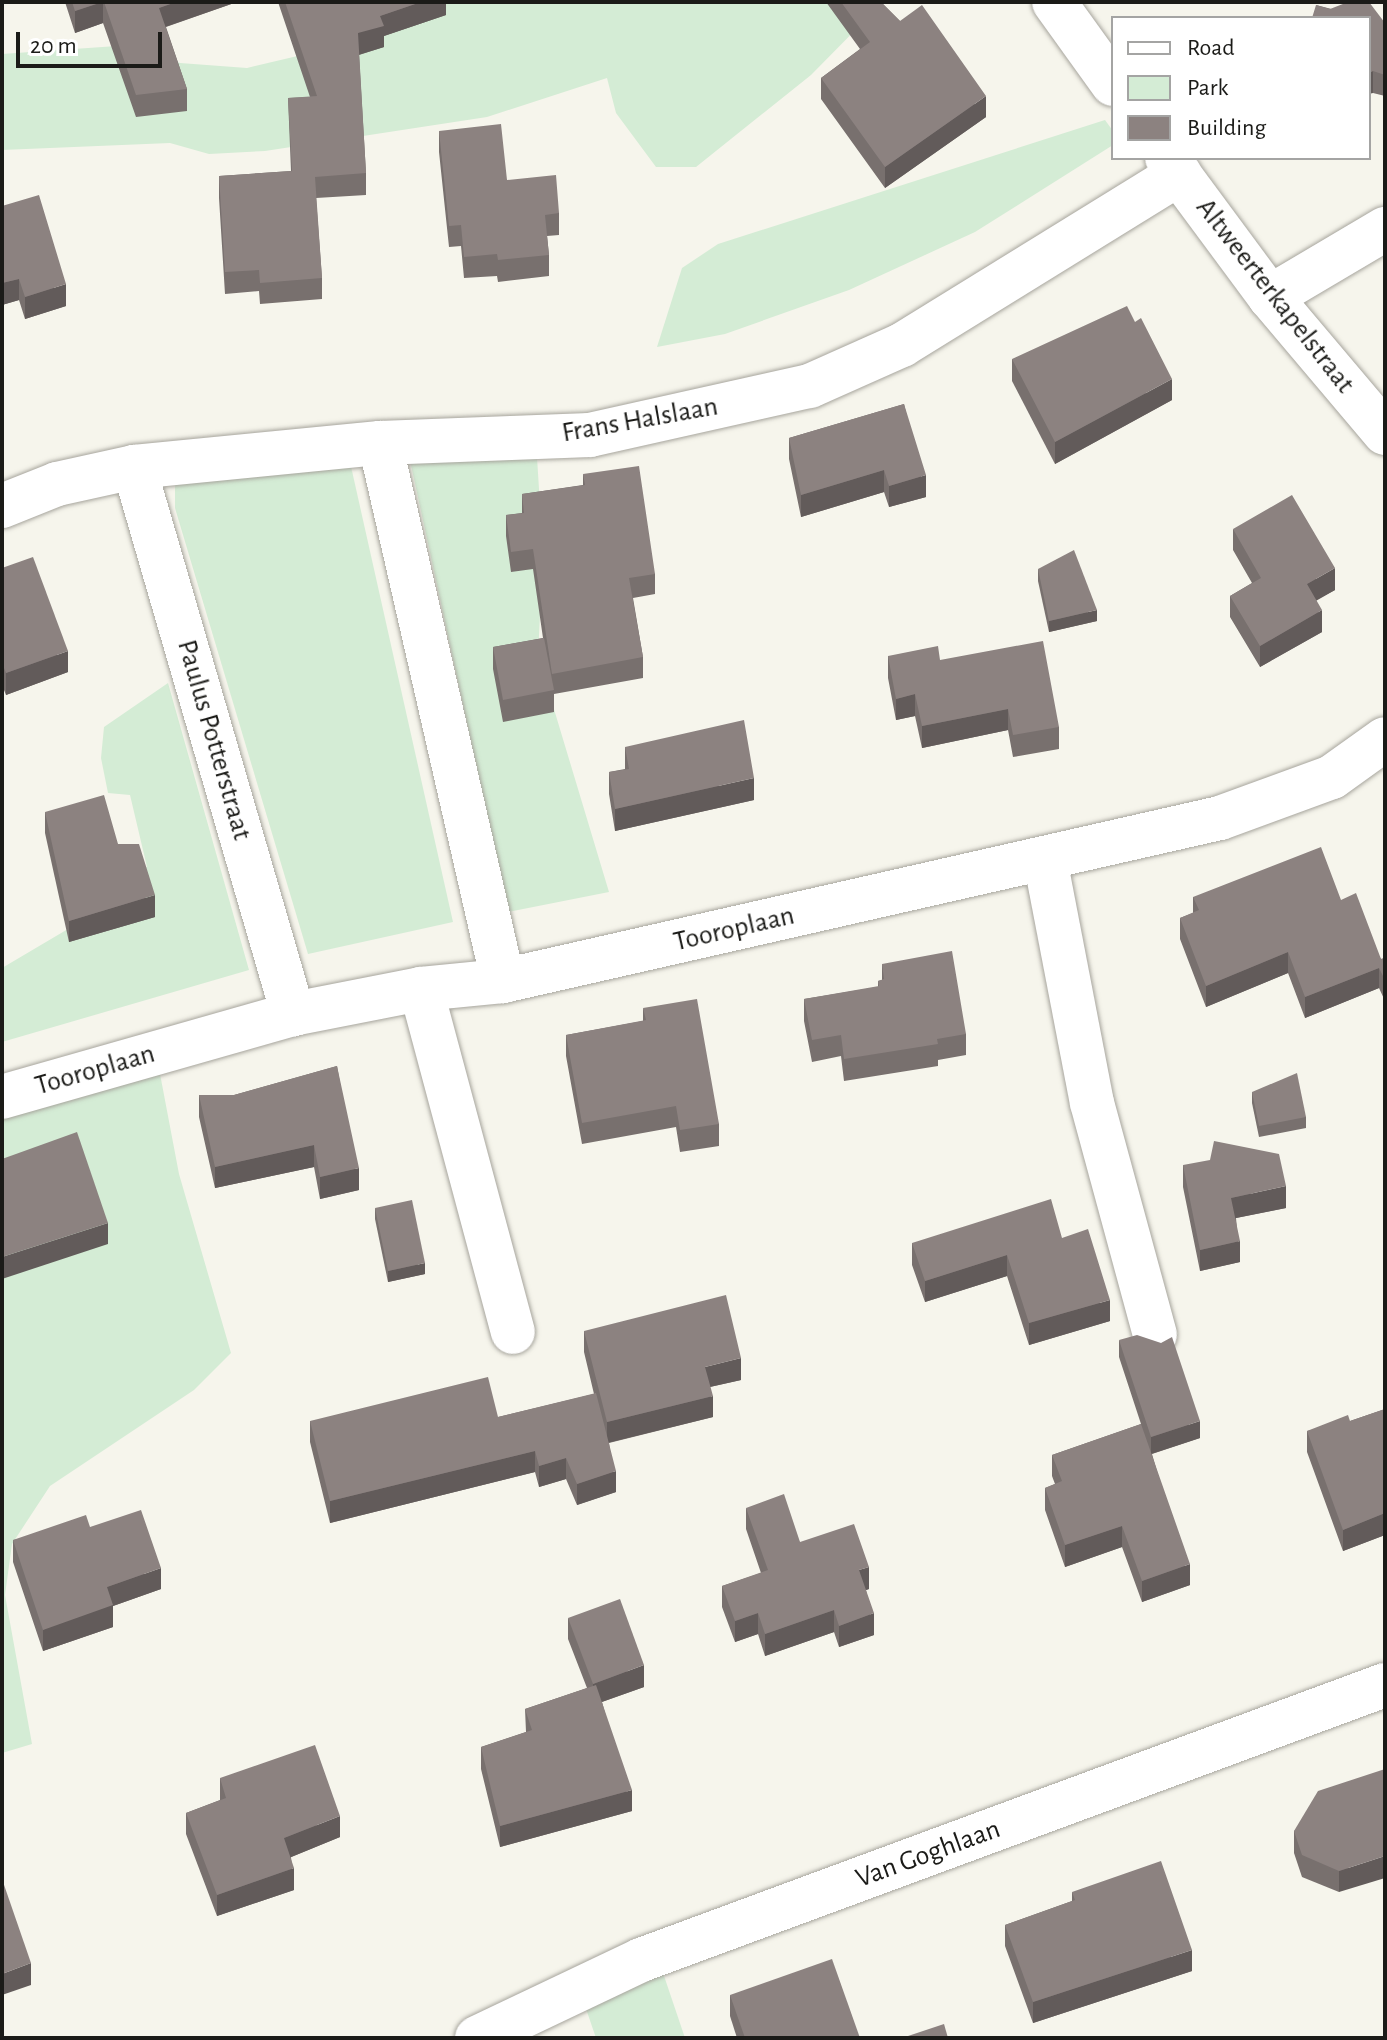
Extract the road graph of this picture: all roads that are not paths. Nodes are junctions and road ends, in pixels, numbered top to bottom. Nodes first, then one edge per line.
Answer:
1 (1054, 2) edge
2 (1111, 81) edge
3 (1173, 166) edge
4 (1385, 229) edge
5 (1270, 297) junction
6 (1385, 433) edge
7 (380, 443) junction
8 (134, 467) junction
9 (2, 506) edge
10 (1385, 739) edge
11 (1045, 859) junction
12 (503, 981) junction
13 (421, 989) junction
14 (293, 1014) junction
15 (2, 1097) edge
16 (513, 1332) dead end
17 (1155, 1335) dead end
18 (1385, 1685) edge
19 (477, 2038) edge

1 - 2 street
3 - 5 street, Altweerterkapelstraat
3 - 7 street, Frans Halslaan
4 - 5 street
5 - 6 street, Altweerterkapelstraat
7 - 8 street, Frans Halslaan
7 - 12 street
8 - 9 street, Frans Halslaan
8 - 14 street, Paulus Potterstraat
10 - 11 street, Tooroplaan
11 - 12 street, Tooroplaan
11 - 17 street
12 - 13 street, Tooroplaan
13 - 14 street, Tooroplaan
13 - 16 street
14 - 15 street, Tooroplaan
18 - 19 street, Van Goghlaan

